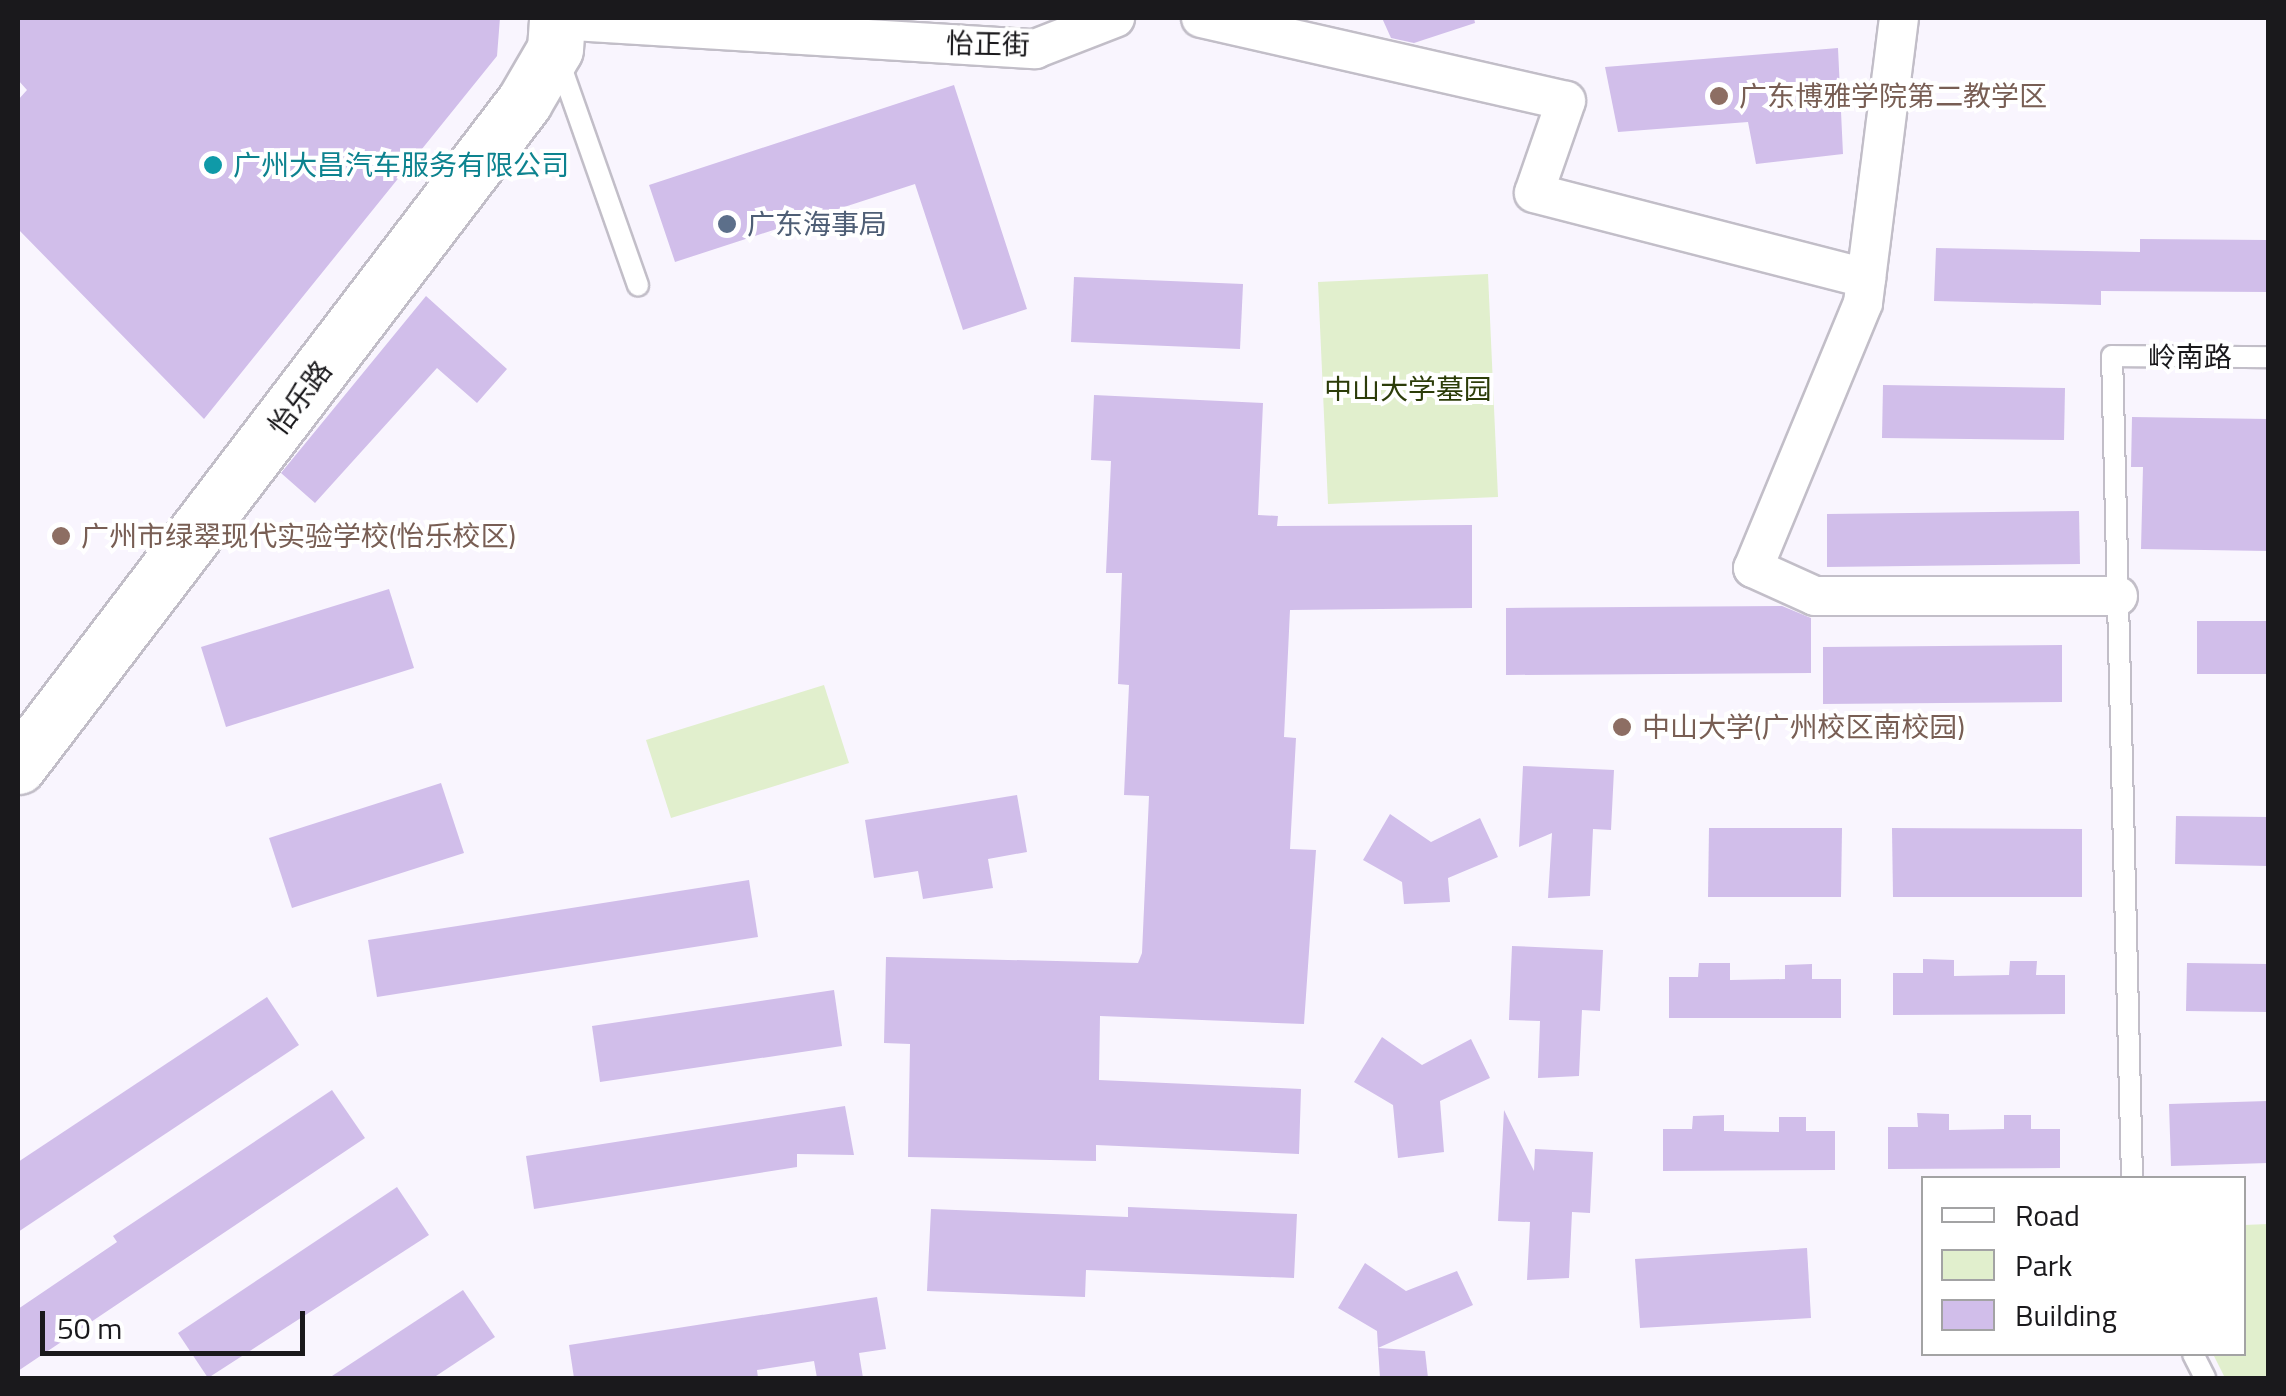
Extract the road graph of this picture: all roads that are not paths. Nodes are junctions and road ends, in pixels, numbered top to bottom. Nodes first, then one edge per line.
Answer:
1 (1115, 18) edge
2 (1201, 18) edge
3 (1899, 18) edge
4 (556, 29) edge
5 (1866, 278) junction
6 (638, 286) dead end
7 (2268, 357) edge
8 (2118, 596) junction
9 (18, 766) edge
10 (2132, 1176) edge

1 - 4 street, 怡正街
2 - 5 street
3 - 5 street
4 - 6 lane
4 - 9 street, 怡乐路
5 - 8 street
7 - 8 lane, 岭南路
8 - 10 lane

